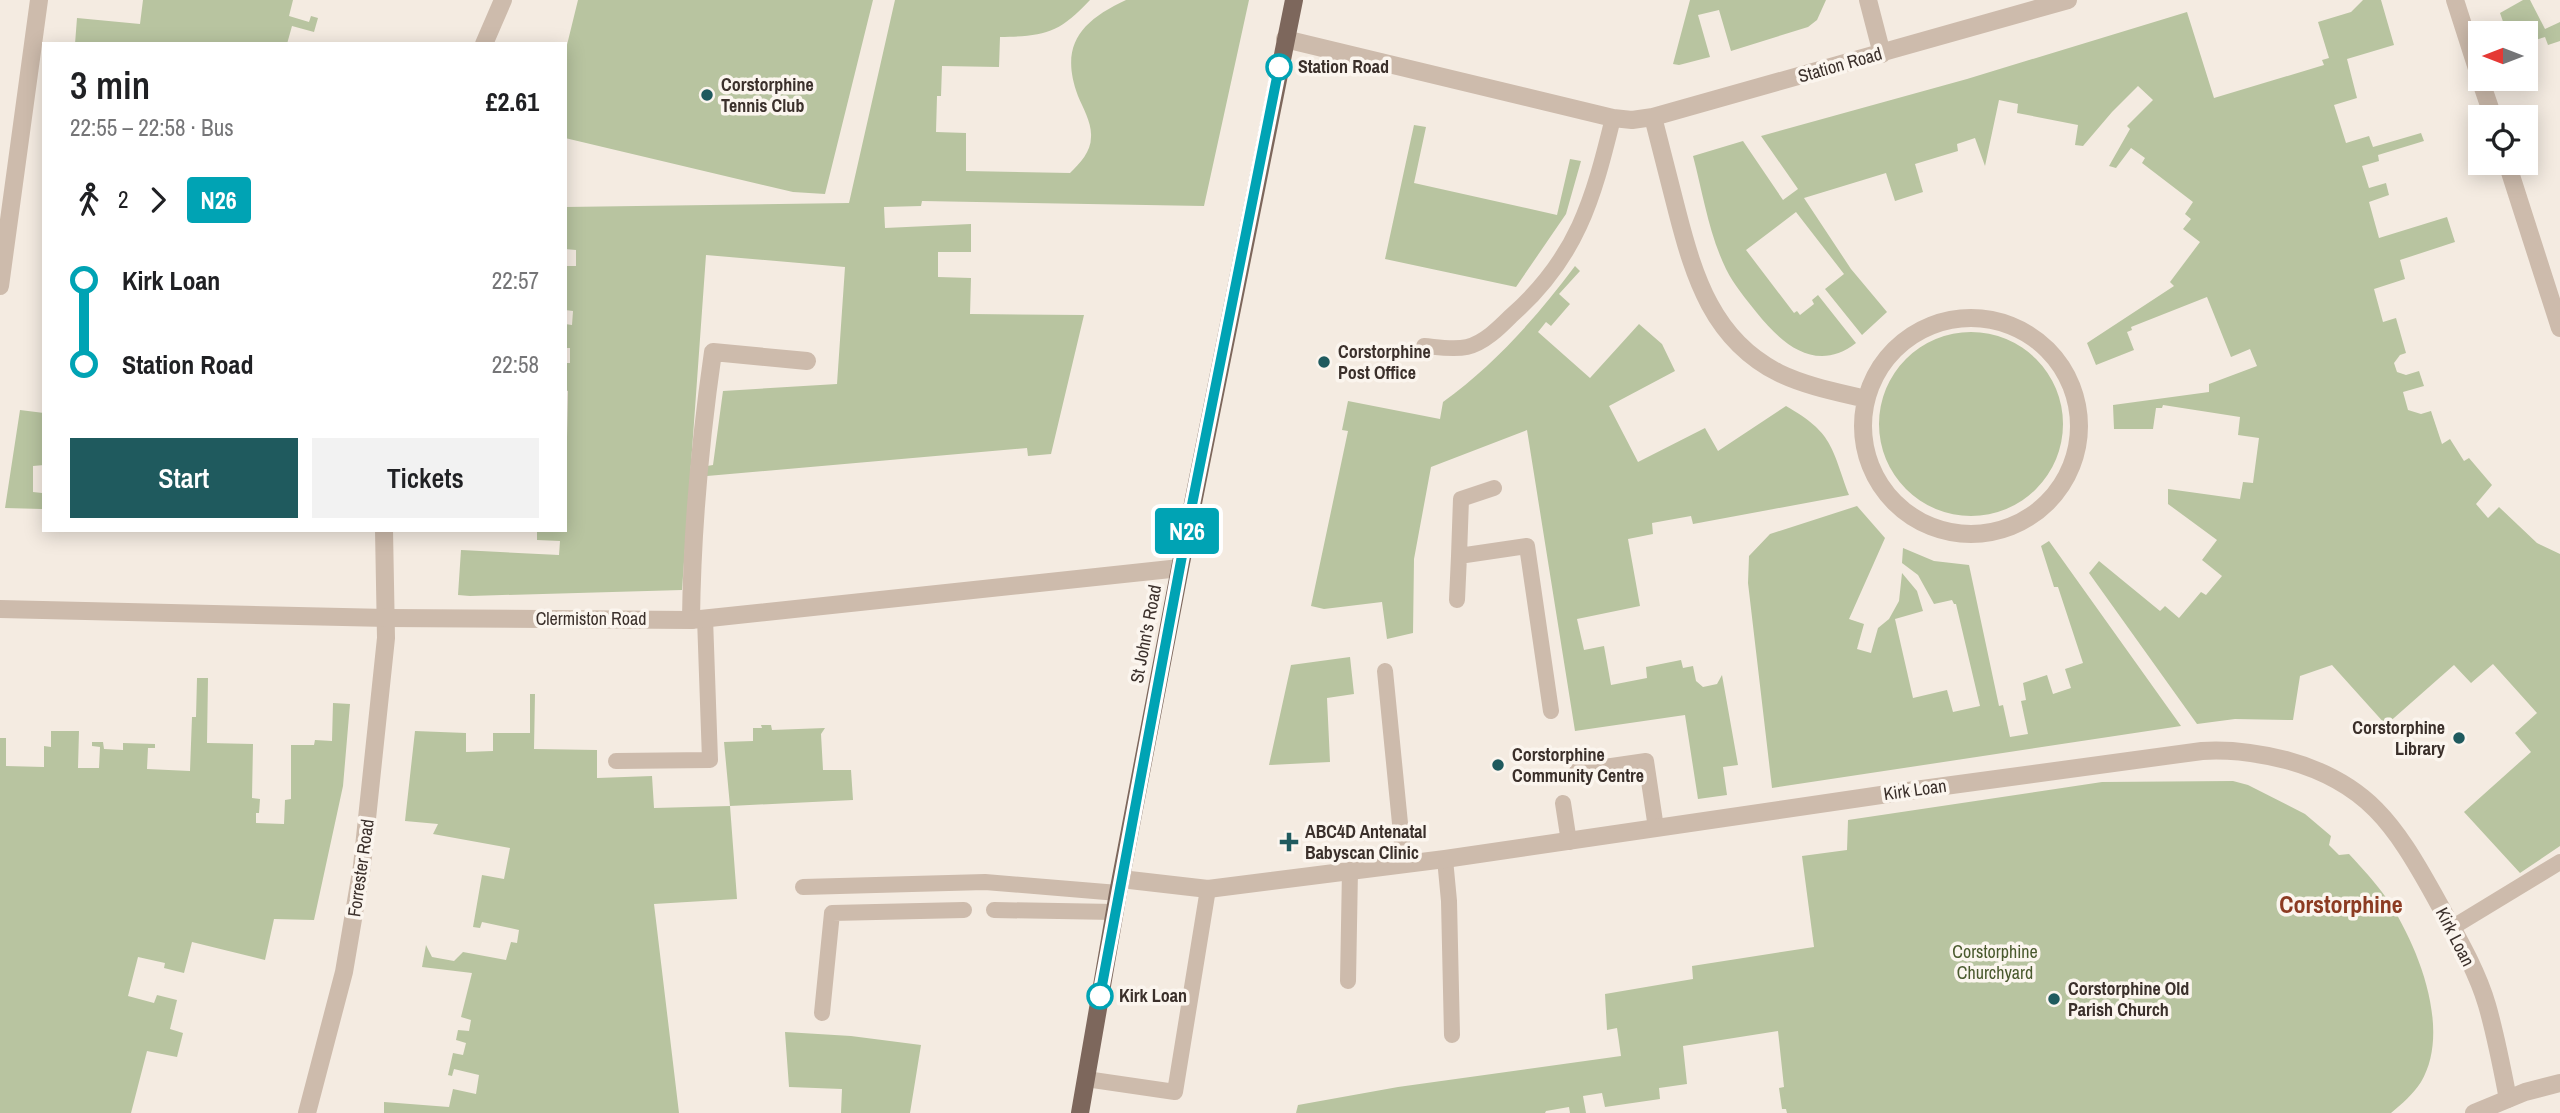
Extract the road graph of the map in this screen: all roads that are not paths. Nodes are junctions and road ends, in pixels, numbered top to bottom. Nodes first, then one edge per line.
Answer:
1 (39, 0) edge
2 (503, 0) edge
3 (1294, 0) edge
4 (1868, 0) edge
5 (2068, 0) edge
6 (2455, 0) edge
7 (1284, 38) junction
8 (2468, 41) edge
9 (485, 42) edge
10 (1882, 54) junction
11 (1653, 117) junction
12 (1613, 118) junction
13 (2511, 175) edge
14 (0, 286) edge
15 (2560, 328) edge
16 (1424, 346) dead end
17 (807, 361) dead end
18 (1866, 399) junction
19 (1494, 488) dead end
20 (384, 532) edge
21 (1459, 556) junction
22 (1180, 568) junction
23 (1457, 600) dead end
24 (0, 610) edge
25 (387, 618) junction
26 (698, 619) junction
27 (1385, 671) dead end
28 (1550, 711) dead end
29 (616, 761) dead end
30 (1577, 771) dead end
31 (1563, 803) dead end
32 (1656, 828) junction
33 (1569, 842) junction
34 (1445, 859) junction
35 (2560, 862) edge
36 (1404, 864) junction
37 (1350, 870) junction
38 (1119, 886) junction
39 (803, 887) dead end
40 (1208, 889) junction
41 (964, 910) dead end
42 (994, 910) dead end
43 (1115, 912) junction
44 (2453, 927) junction
45 (1348, 981) dead end
46 (822, 1013) dead end
47 (1452, 1035) dead end
48 (1086, 1079) junction
49 (2560, 1083) edge
50 (2508, 1099) junction
51 (307, 1113) edge
52 (1080, 1113) edge
53 (2474, 1113) edge

1 - 14 street
2 - 9 street
3 - 7 main road, St John's Road
4 - 10 street
5 - 10 street, Station Road
6 - 8 street
7 - 12 street, Station Road
7 - 22 main road, St John's Road
10 - 11 street, Station Road
11 - 12 street, Station Road
11 - 18 street
12 - 16 lane
13 - 15 street
17 - 26 street
18 - 18 street
19 - 21 lane
20 - 25 street, Forrester Road
21 - 23 lane
21 - 28 lane
22 - 26 street, Clermiston Road
22 - 38 main road, St John's Road
24 - 25 street, Clermiston Road
25 - 26 street, Clermiston Road
25 - 51 street, Forrester Road
26 - 29 lane
27 - 36 lane
30 - 32 lane
31 - 33 lane
32 - 33 street, Kirk Loan
32 - 44 street, Kirk Loan
33 - 34 street, Kirk Loan
34 - 36 street, Kirk Loan
34 - 47 lane
35 - 44 lane
36 - 37 street, Kirk Loan
37 - 40 street, Kirk Loan
37 - 45 lane
38 - 39 lane
38 - 40 street, Kirk Loan
38 - 43 main road, St John's Road
40 - 48 lane
41 - 46 lane
42 - 43 lane
43 - 48 main road, St John's Road
44 - 50 street, Kirk Loan
48 - 52 main road, St John's Road
49 - 50 street
50 - 53 street

